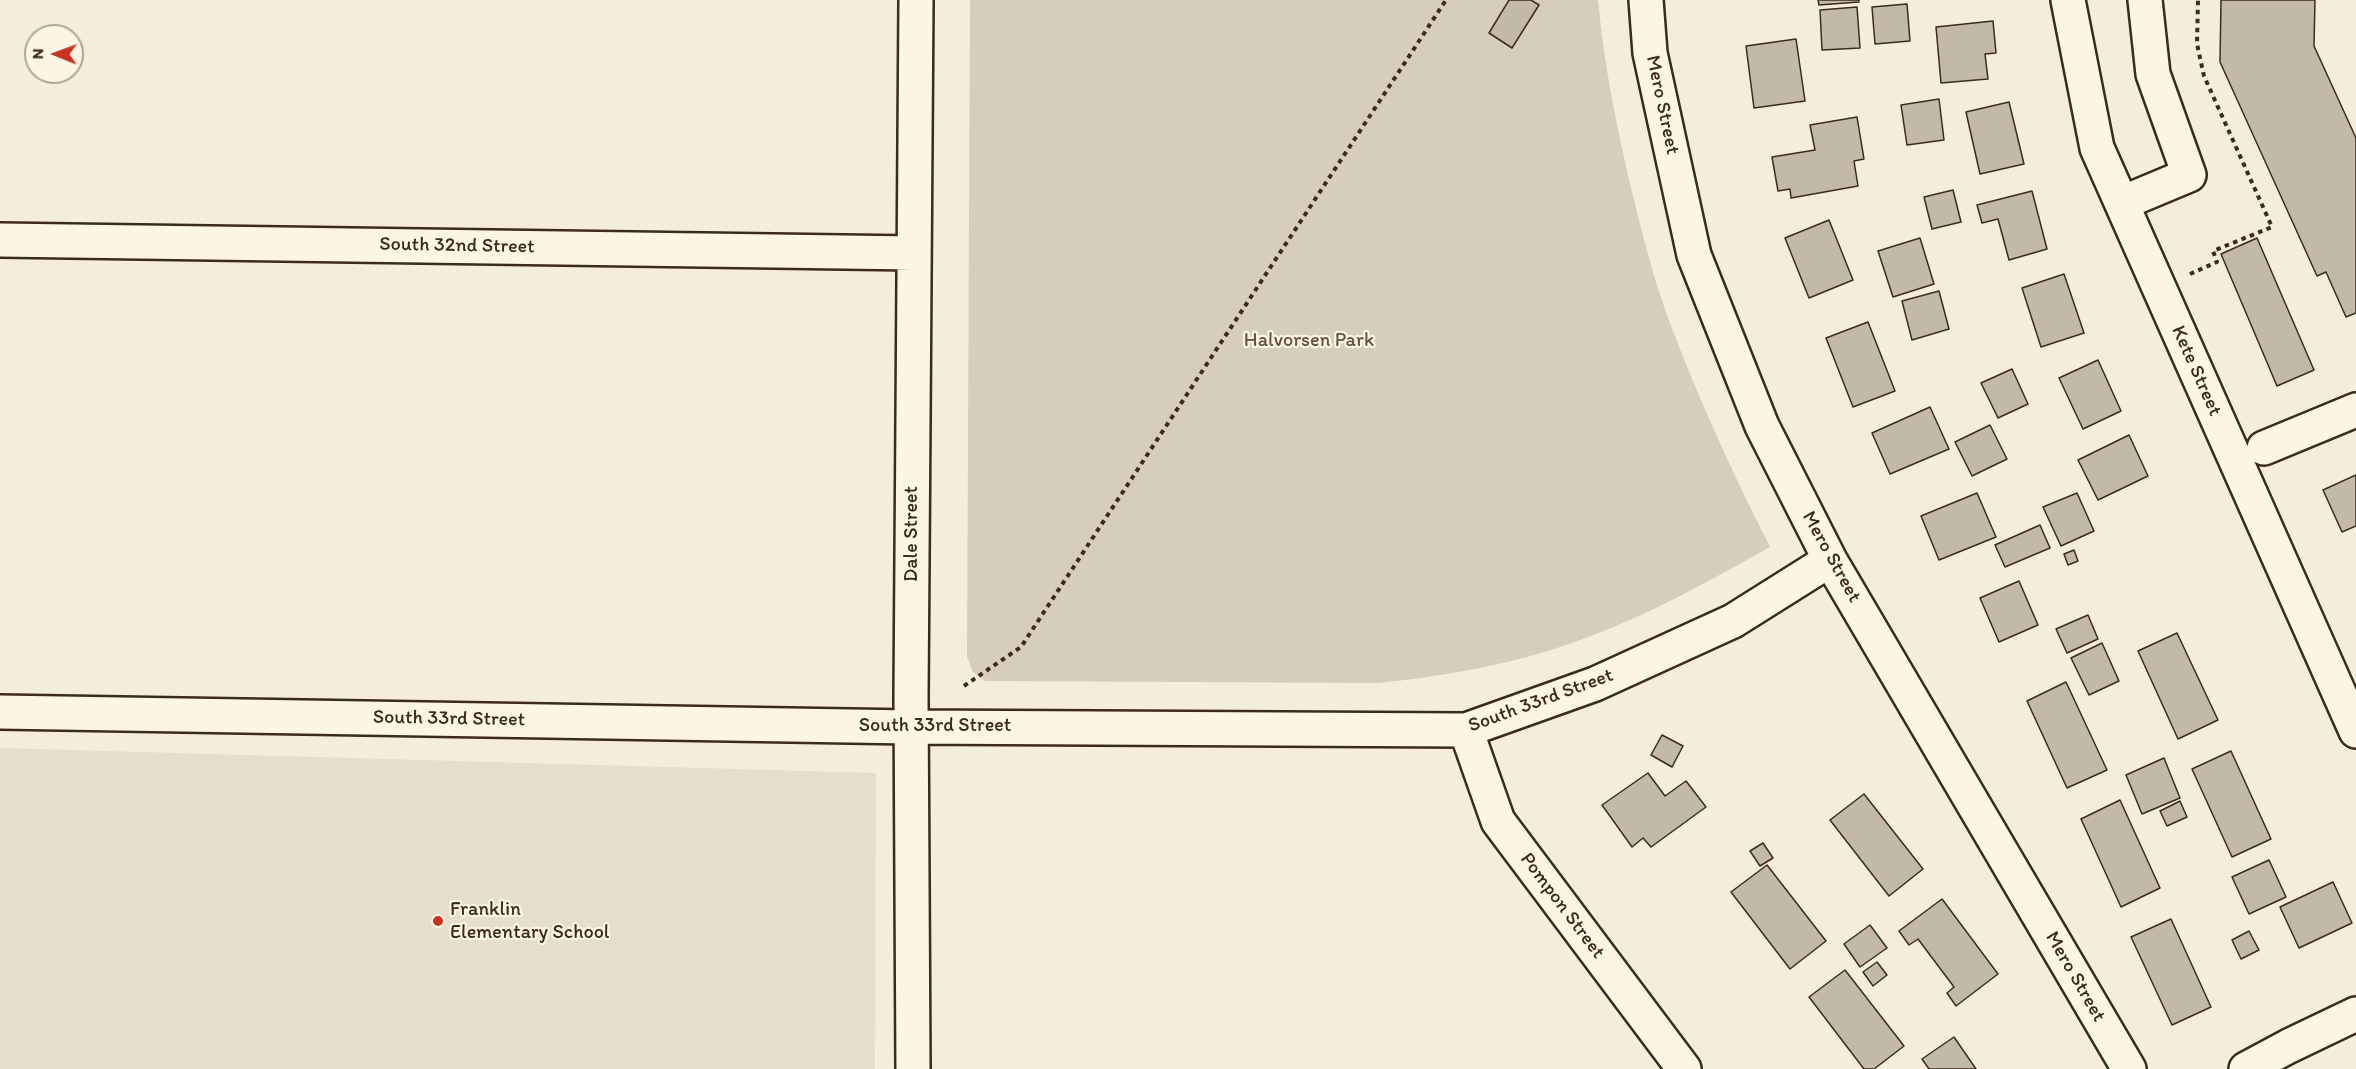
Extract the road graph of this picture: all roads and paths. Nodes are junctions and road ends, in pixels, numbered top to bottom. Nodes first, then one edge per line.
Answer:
1 (916, 0) edge
2 (1446, 0) edge
3 (1646, 0) edge
4 (2068, 0) edge
5 (2145, 0) edge
6 (2198, 0) edge
7 (2122, 203) junction
8 (0, 240) edge
9 (914, 253) junction
10 (2187, 275) dead end
11 (2356, 410) edge
12 (2264, 448) dead end
13 (1830, 560) junction
14 (964, 686) dead end
15 (0, 712) edge
16 (911, 727) junction
17 (1466, 730) junction
18 (2356, 731) edge
19 (2356, 1014) edge
20 (913, 1069) edge
21 (1684, 1069) edge
22 (2129, 1069) edge
23 (2246, 1069) edge

1 - 9 street, Dale Street
2 - 14 path
3 - 13 street, Mero Street
4 - 7 street, Kete Street
5 - 7 street
6 - 10 path
7 - 18 street, Kete Street
8 - 9 street, South 32nd Street
9 - 16 street, Dale Street
11 - 12 street
13 - 17 street, South 33rd Street
13 - 22 street, Mero Street
15 - 16 street, South 33rd Street
16 - 17 street, South 33rd Street
16 - 20 street, Dale Street
17 - 21 street, Pompon Street
19 - 23 street

